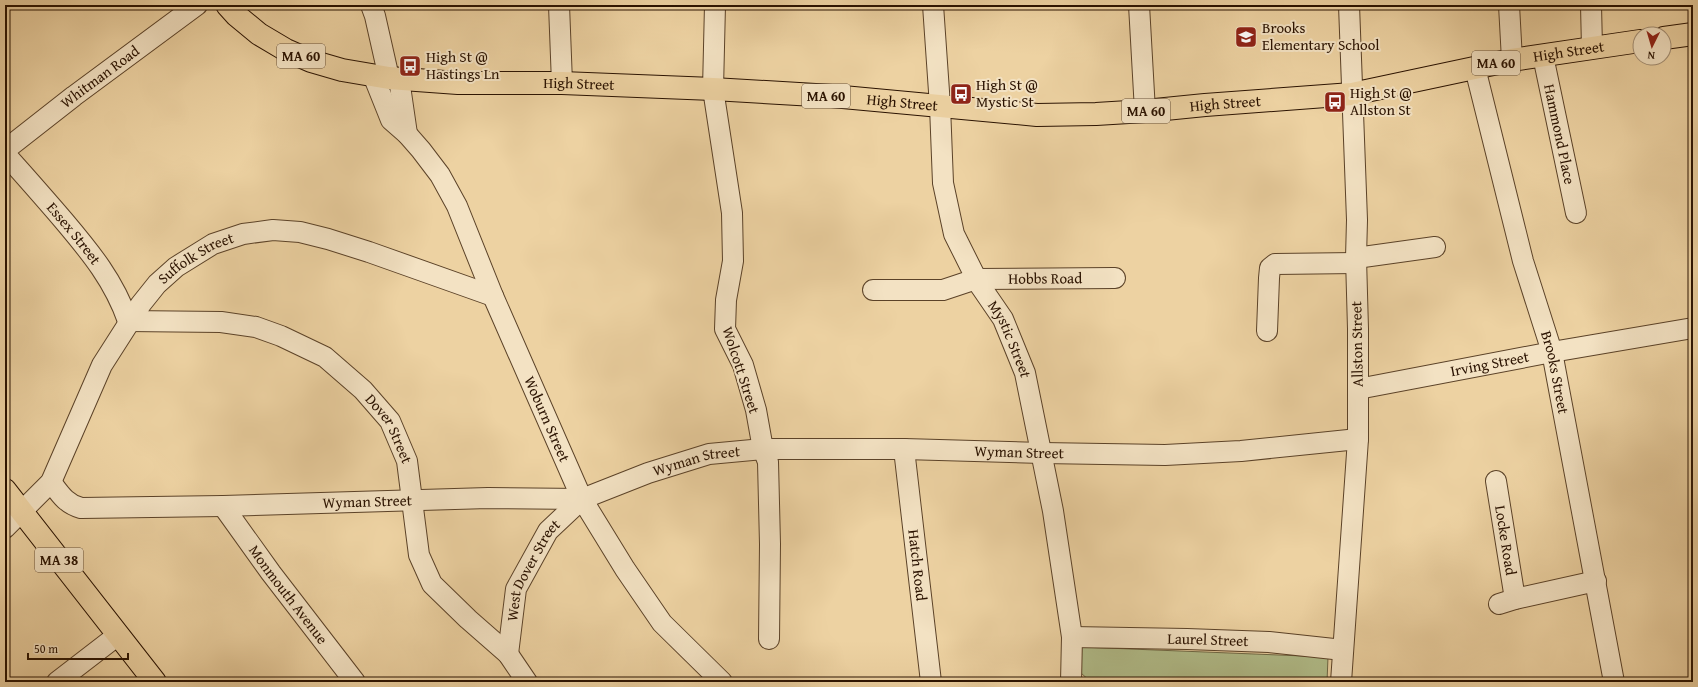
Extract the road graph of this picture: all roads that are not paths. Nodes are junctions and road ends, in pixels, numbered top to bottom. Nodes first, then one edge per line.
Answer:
1 (197, 5) edge
2 (227, 5) edge
3 (371, 5) edge
4 (559, 5) edge
5 (715, 5) edge
6 (933, 5) edge
7 (1140, 5) edge
8 (1349, 5) edge
9 (1509, 5) edge
10 (1590, 5) edge
11 (1693, 34) edge
12 (1672, 37) edge
13 (1632, 42) edge
14 (1592, 48) junction
15 (1543, 56) junction
16 (1512, 60) junction
17 (1475, 68) junction
18 (387, 77) junction
19 (562, 83) junction
20 (713, 89) junction
21 (1352, 94) junction
22 (940, 106) junction
23 (1146, 111) junction
24 (407, 134) junction
25 (5, 150) edge
26 (5, 154) edge
27 (1576, 212) dead end
28 (1435, 247) dead end
29 (1356, 260) junction
30 (976, 278) junction
31 (1115, 278) dead end
32 (873, 290) dead end
33 (493, 296) junction
34 (128, 321) junction
35 (1693, 328) edge
36 (1267, 331) dead end
37 (1552, 352) junction
38 (1358, 389) junction
39 (1358, 439) junction
40 (763, 449) junction
41 (904, 449) junction
42 (1042, 454) junction
43 (1496, 481) dead end
44 (51, 482) junction
45 (5, 490) edge
46 (582, 499) junction
47 (413, 501) junction
48 (223, 506) junction
49 (23, 512) junction
50 (5, 528) edge
51 (1596, 581) junction
52 (118, 635) junction
53 (1072, 637) junction
54 (769, 639) dead end
55 (1343, 650) junction
56 (508, 654) junction
57 (718, 680) edge
58 (57, 682) edge
59 (155, 682) edge
60 (355, 682) edge
61 (528, 682) edge
62 (931, 682) edge
63 (1071, 682) edge
64 (1341, 682) edge
65 (1614, 682) edge

1 - 25 street, Whitman Road
2 - 18 main road, High Street / MA 60
3 - 18 street
4 - 19 street
5 - 20 street, Wolcott Street
6 - 22 street, Mystic Street
7 - 23 street
8 - 21 street, Allston Street
9 - 16 street
10 - 14 street
11 - 12 main road
13 - 14 main road, High Street / MA 60
14 - 15 main road, High Street / MA 60
15 - 16 main road, High Street / MA 60
15 - 27 street, Hammond Place
16 - 17 main road, High Street / MA 60
17 - 21 main road, High Street / MA 60
17 - 37 street, Brooks Street
18 - 19 main road, High Street / MA 60
18 - 24 street
18 - 24 street, Woburn Street
19 - 20 main road, High Street / MA 60
20 - 22 main road, High Street / MA 60
20 - 40 street, Wolcott Street
21 - 23 main road, High Street / MA 60
21 - 29 street, Allston Street
22 - 23 main road, High Street / MA 60
22 - 30 street, Mystic Street
24 - 33 street, Woburn Street
26 - 34 street, Essex Street
28 - 29 street
29 - 36 street
29 - 38 street, Allston Street
30 - 31 street, Hobbs Road
30 - 32 street, Hobbs Road
30 - 42 street, Mystic Street
33 - 34 street, Suffolk Street
33 - 46 street, Woburn Street
34 - 44 street, Suffolk Street
34 - 47 street, Dover Street
35 - 37 street, Irving Street
37 - 38 street, Irving Street
37 - 51 street, Brooks Street
38 - 39 street, Allston Street
39 - 42 street, Wyman Street
39 - 55 street, Allston Street
40 - 41 street, Wyman Street
40 - 46 street, Wyman Street
40 - 54 street, Wolcott Street
41 - 42 street, Wyman Street
41 - 62 street, Hatch Road
42 - 53 street, Mystic Street
43 - 51 street, Locke Road
44 - 48 street, Wyman Street
44 - 49 street, Suffolk Street
45 - 49 main road, MA 38
46 - 47 street, Wyman Street
46 - 56 street, West Dover Street
46 - 57 street, Woburn Street
47 - 48 street, Wyman Street
47 - 56 street, Dover Street
48 - 60 street, Monmouth Avenue
49 - 50 street, Suffolk Street
49 - 52 main road, MA 38
51 - 65 street, Brooks Street
52 - 58 street
52 - 59 main road, MA 38
53 - 55 street, Laurel Street
53 - 63 street, Mystic Street
55 - 64 street, Allston Street
56 - 61 street, Dover Street

